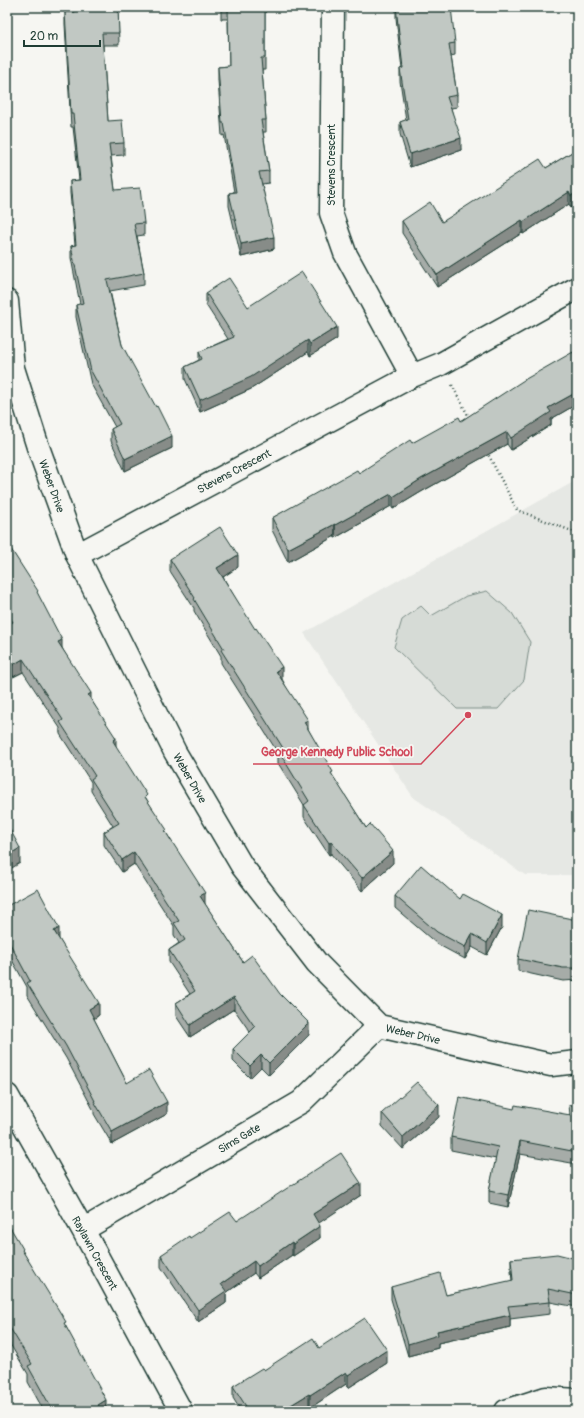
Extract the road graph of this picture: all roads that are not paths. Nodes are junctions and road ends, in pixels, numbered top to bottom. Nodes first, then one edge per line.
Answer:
1 (333, 7) edge
2 (577, 288) edge
3 (7, 302) edge
4 (412, 376) junction
5 (77, 555) junction
6 (379, 1026) junction
7 (577, 1062) edge
8 (7, 1095) edge
9 (83, 1230) junction
10 (577, 1400) edge
11 (181, 1411) edge
12 (506, 1411) edge

1 - 4 street, Stevens Crescent
2 - 4 street, Stevens Crescent
3 - 5 street, Weber Drive
4 - 5 street, Stevens Crescent
5 - 6 street, Weber Drive
6 - 7 street, Weber Drive
6 - 9 street, Sims Gate
8 - 9 street, Raylawn Crescent
9 - 11 street, Raylawn Crescent
10 - 12 street

